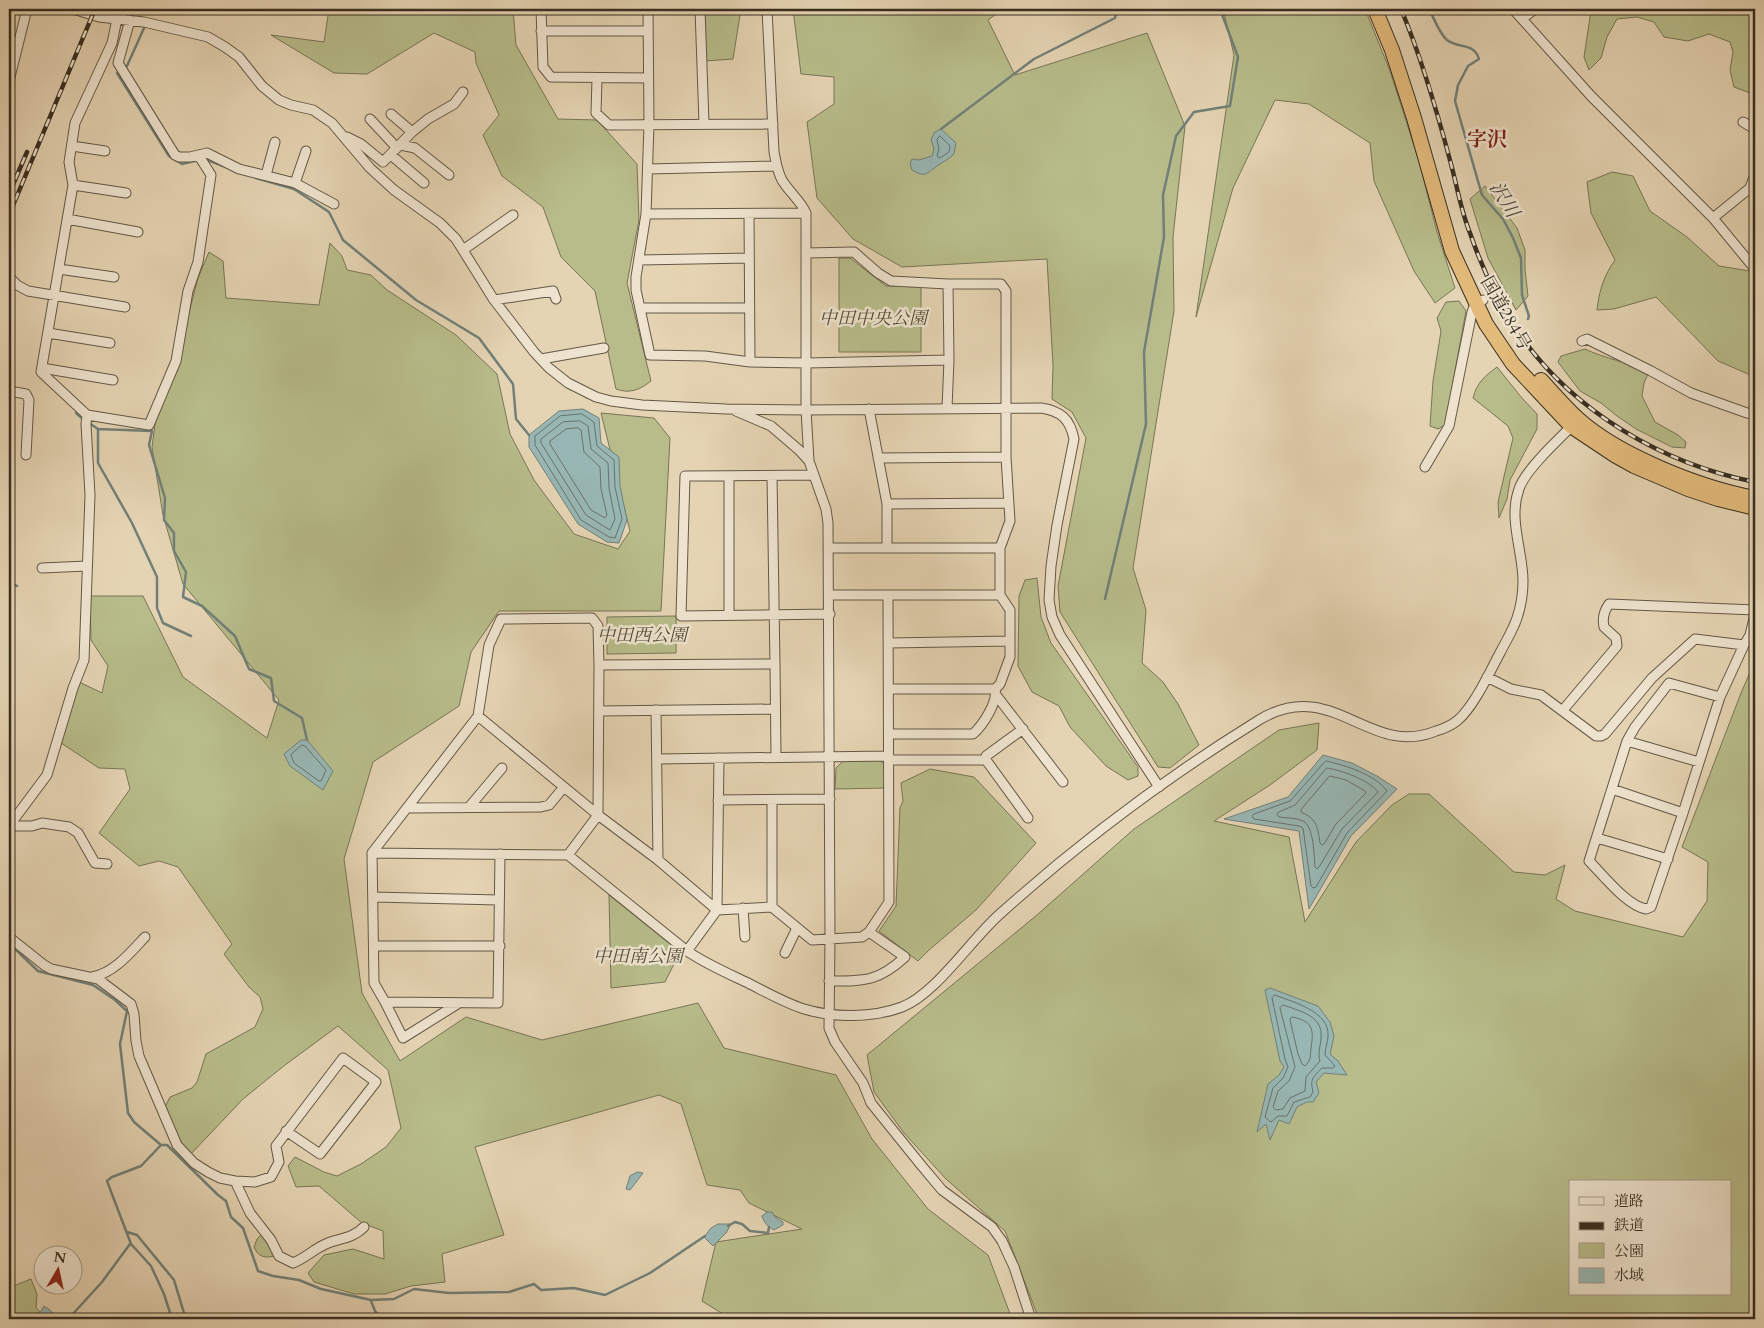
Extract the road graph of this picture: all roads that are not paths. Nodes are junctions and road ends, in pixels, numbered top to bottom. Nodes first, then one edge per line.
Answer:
1 (27, 9) edge
2 (73, 9) edge
3 (126, 9) edge
4 (541, 9) edge
5 (648, 9) edge
6 (700, 9) edge
7 (767, 9) edge
8 (1375, 9) edge
9 (1383, 9) edge
10 (1513, 9) edge
11 (1534, 9) edge
12 (117, 19) junction
13 (1522, 19) junction
14 (130, 20) junction
15 (648, 31) junction
16 (541, 32) junction
17 (648, 78) junction
18 (597, 79) junction
19 (9, 81) edge
20 (463, 92) dead end
21 (391, 114) dead end
22 (370, 119) dead end
23 (1743, 122) dead end
24 (704, 123) junction
25 (648, 124) junction
26 (773, 124) junction
27 (1755, 128) edge
28 (412, 132) junction
29 (341, 134) junction
30 (275, 142) dead end
31 (72, 146) junction
32 (396, 149) junction
33 (105, 151) dead end
34 (306, 151) dead end
35 (199, 156) junction
36 (776, 166) junction
37 (648, 169) junction
38 (1755, 174) edge
39 (449, 175) dead end
40 (266, 176) junction
41 (295, 182) junction
42 (424, 183) dead end
43 (73, 184) junction
44 (126, 193) dead end
45 (334, 204) dead end
46 (806, 213) junction
47 (646, 214) junction
48 (748, 214) junction
49 (513, 215) dead end
50 (1712, 218) junction
51 (67, 219) junction
52 (138, 232) dead end
53 (463, 250) junction
54 (806, 253) junction
55 (749, 258) junction
56 (639, 260) junction
57 (59, 268) junction
58 (1755, 269) edge
59 (9, 277) edge
60 (114, 277) dead end
61 (948, 284) junction
62 (54, 295) junction
63 (556, 299) dead end
64 (494, 300) junction
65 (1479, 302) junction
66 (125, 307) dead end
67 (640, 308) junction
68 (749, 308) junction
69 (48, 333) junction
70 (1582, 340) dead end
71 (110, 343) dead end
72 (604, 348) dead end
73 (541, 359) junction
74 (948, 360) junction
75 (750, 362) junction
76 (807, 363) junction
77 (42, 368) junction
78 (113, 380) dead end
79 (9, 391) edge
80 (947, 408) junction
81 (1006, 408) junction
82 (726, 409) junction
83 (869, 409) junction
84 (806, 410) junction
85 (1755, 414) edge
86 (87, 415) junction
87 (1575, 423) junction
88 (26, 455) dead end
89 (1006, 457) junction
90 (878, 458) junction
91 (809, 461) junction
92 (1425, 467) dead end
93 (814, 475) junction
94 (772, 476) junction
95 (729, 477) junction
96 (1755, 498) edge
97 (1008, 503) junction
98 (887, 504) junction
99 (1755, 508) edge
100 (886, 547) junction
101 (829, 548) junction
102 (1000, 548) junction
103 (88, 566) junction
104 (42, 568) dead end
105 (829, 595) junction
106 (1000, 595) junction
107 (888, 596) junction
108 (1755, 610) edge
109 (830, 614) junction
110 (1755, 614) edge
111 (774, 615) junction
112 (729, 616) junction
113 (1009, 641) junction
114 (889, 643) junction
115 (1744, 645) junction
116 (774, 664) junction
117 (599, 665) junction
118 (1487, 677) junction
119 (889, 689) junction
120 (996, 692) junction
121 (1720, 697) junction
122 (775, 709) junction
123 (656, 710) junction
124 (1563, 710) junction
125 (599, 711) junction
126 (478, 716) junction
127 (1023, 728) junction
128 (889, 734) junction
129 (1627, 741) junction
130 (829, 756) junction
131 (776, 757) junction
132 (719, 758) junction
133 (889, 758) junction
134 (656, 759) junction
135 (986, 760) junction
136 (1699, 762) junction
137 (502, 768) dead end
138 (1063, 782) dead end
139 (564, 787) junction
140 (1159, 787) junction
141 (1612, 789) junction
142 (718, 800) junction
143 (830, 800) junction
144 (772, 801) junction
145 (470, 806) junction
146 (407, 808) junction
147 (1683, 813) junction
148 (598, 815) junction
149 (1028, 818) dead end
150 (9, 826) edge
151 (1597, 838) junction
152 (372, 853) junction
153 (500, 854) junction
154 (568, 855) junction
155 (1668, 859) junction
156 (658, 860) junction
157 (107, 864) dead end
158 (373, 897) junction
159 (499, 900) junction
160 (772, 907) junction
161 (743, 908) junction
162 (717, 910) junction
163 (797, 928) junction
164 (869, 932) junction
165 (9, 937) edge
166 (145, 937) dead end
167 (745, 937) dead end
168 (830, 938) junction
169 (374, 946) junction
170 (500, 946) junction
171 (687, 951) junction
172 (785, 953) dead end
173 (91, 976) junction
174 (829, 981) junction
175 (385, 1002) junction
176 (459, 1003) junction
177 (829, 1014) junction
178 (286, 1131) junction
179 (235, 1181) junction
180 (364, 1227) dead end
181 (1031, 1319) edge

1 - 19 street
2 - 12 street
3 - 12 street
4 - 16 street
5 - 15 street
6 - 24 street
7 - 26 street
8 - 65 highway, 国道284号
9 - 65 highway, 国道284号
10 - 13 street
11 - 13 street
12 - 14 street
12 - 31 street
13 - 50 street
14 - 29 street
14 - 35 street
15 - 16 street
15 - 17 street
16 - 18 street
17 - 18 street
17 - 25 street
18 - 25 street
20 - 28 street
21 - 28 street
22 - 32 street
23 - 27 street
24 - 25 street
24 - 26 street
25 - 37 street
26 - 36 street
28 - 32 street
29 - 32 street
29 - 53 street
30 - 40 street
31 - 33 street
31 - 43 street
32 - 39 street
32 - 42 street
34 - 41 street
35 - 40 street
35 - 86 street
36 - 37 street
36 - 46 street
37 - 47 street
38 - 50 street
40 - 41 street
41 - 45 street
43 - 44 street
43 - 51 street
46 - 48 street
46 - 54 street
47 - 48 street
47 - 56 street
48 - 55 street
49 - 53 street
50 - 58 street
51 - 52 street
51 - 57 street
53 - 64 street
54 - 61 street
54 - 76 street
55 - 56 street
55 - 68 street
56 - 67 street
57 - 60 street
57 - 62 street
59 - 62 street
61 - 74 street
61 - 81 street
62 - 66 street
62 - 69 street
63 - 64 street
64 - 73 street
65 - 87 highway, 国道284号
65 - 92 street
67 - 68 street
67 - 75 street
68 - 75 street
69 - 71 street
69 - 77 street
70 - 85 street
72 - 73 street
73 - 82 street
74 - 76 street
74 - 80 street
75 - 76 street
76 - 84 street
77 - 78 street
77 - 86 street
79 - 88 street
80 - 81 street
80 - 83 street
81 - 89 street
81 - 140 street
82 - 84 street
82 - 91 street
83 - 84 street
83 - 90 street
84 - 91 street
86 - 103 street
87 - 96 highway, 国道284号
87 - 99 highway, 国道284号
87 - 118 street
89 - 90 street
89 - 97 street
90 - 98 street
91 - 93 street
93 - 94 street
93 - 101 street
94 - 95 street
94 - 111 street
95 - 112 street
95 - 112 street
97 - 98 street
97 - 102 street
98 - 100 street
100 - 101 street
100 - 102 street
101 - 105 street
102 - 106 street
103 - 104 street
103 - 150 street
105 - 107 street
105 - 109 street
106 - 107 street
106 - 113 street
107 - 114 street
108 - 124 street
109 - 111 street
109 - 130 street
110 - 115 street
111 - 112 street
111 - 116 street
113 - 114 street
113 - 120 street
114 - 119 street
115 - 121 street
115 - 124 street
116 - 117 street
116 - 122 street
117 - 125 street
117 - 126 street
118 - 124 street
118 - 140 street
119 - 120 street
119 - 128 street
120 - 127 street
120 - 128 street
121 - 129 street
121 - 136 street
122 - 123 street
122 - 131 street
123 - 125 street
123 - 134 street
125 - 148 street
126 - 139 street
126 - 146 street
127 - 135 street
127 - 138 street
128 - 133 street
129 - 136 street
129 - 141 street
130 - 131 street
130 - 133 street
130 - 143 street
131 - 132 street
132 - 134 street
132 - 142 street
133 - 135 street
133 - 164 street
134 - 156 street
135 - 149 street
136 - 147 street
137 - 145 street
139 - 145 street
139 - 148 street
140 - 177 street
141 - 147 street
141 - 151 street
142 - 144 street
142 - 162 street
143 - 144 street
143 - 168 street
144 - 160 street
145 - 146 street
146 - 152 street
147 - 155 street
148 - 154 street
148 - 156 street
150 - 157 street
151 - 155 street
151 - 155 street
152 - 153 street
152 - 158 street
153 - 154 street
153 - 159 street
154 - 171 street
156 - 162 street
158 - 159 street
158 - 169 street
159 - 170 street
160 - 161 street
160 - 163 street
161 - 162 street
161 - 167 street
162 - 171 street
163 - 168 street
163 - 172 street
164 - 168 street
164 - 174 street
165 - 173 street
166 - 173 street
168 - 174 street
169 - 170 street
169 - 175 street
170 - 176 street
171 - 177 street
173 - 179 street
174 - 177 street
175 - 176 street
175 - 176 street
177 - 181 street
178 - 178 street
178 - 179 street
179 - 180 street

